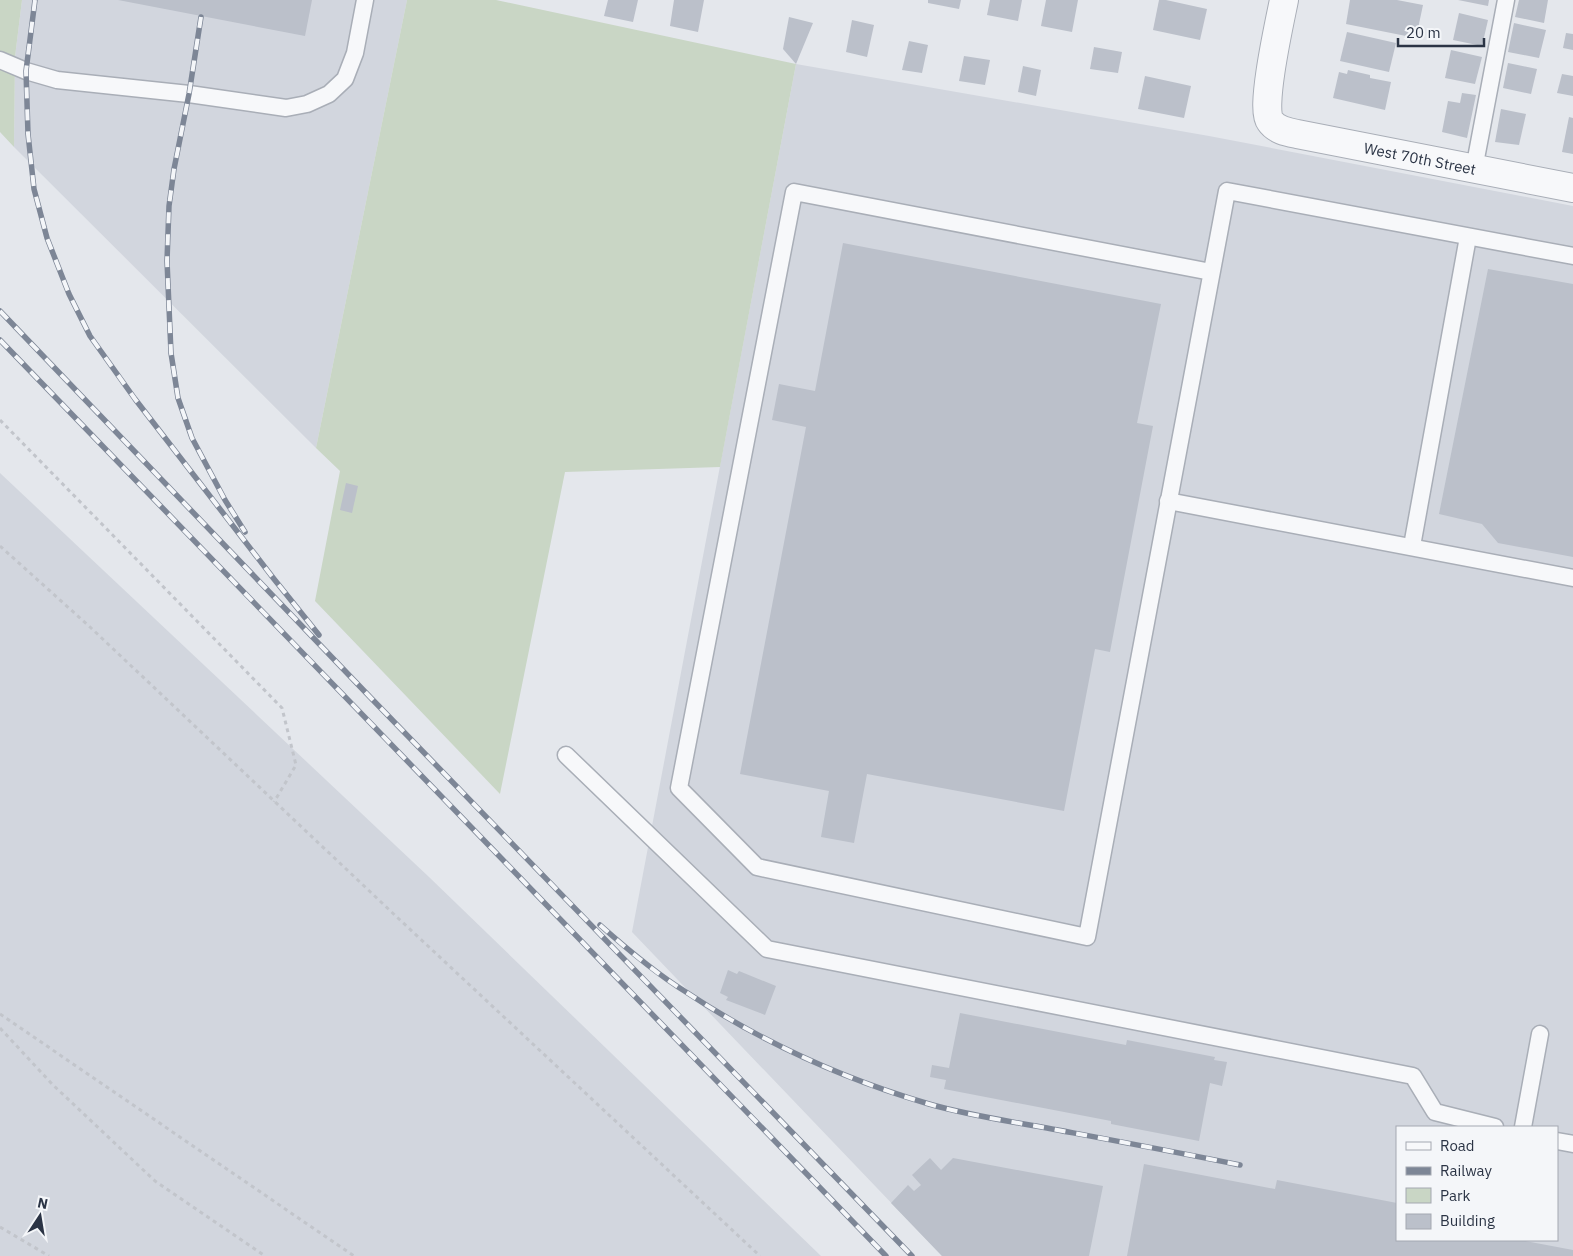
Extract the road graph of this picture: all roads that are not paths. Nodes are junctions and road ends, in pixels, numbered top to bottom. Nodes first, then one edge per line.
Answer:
1 (365, 0) edge
2 (1284, 0) edge
3 (1506, 0) edge
4 (0, 60) edge
5 (1474, 169) junction
6 (1573, 188) edge
7 (1468, 237) junction
8 (1573, 256) edge
9 (1211, 272) junction
10 (1168, 501) junction
11 (1412, 546) junction
12 (1573, 578) edge
13 (566, 754) dead end
14 (1540, 1034) dead end
15 (1491, 1126) edge
16 (1523, 1126) edge
17 (1558, 1141) edge
18 (1573, 1144) edge

1 - 4 lane
2 - 5 street, West 70th Street
3 - 5 lane
5 - 6 street, West 70th Street
7 - 8 lane
7 - 9 lane
7 - 11 lane
9 - 10 lane
9 - 10 lane
10 - 11 lane
11 - 12 lane
13 - 15 lane
14 - 16 lane
17 - 18 lane

